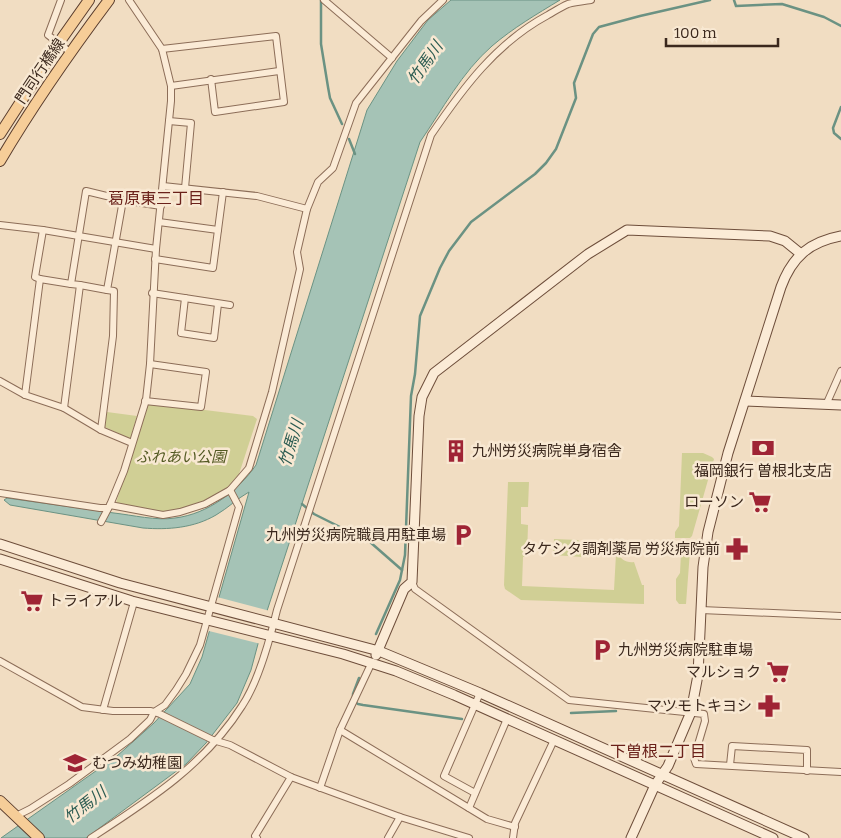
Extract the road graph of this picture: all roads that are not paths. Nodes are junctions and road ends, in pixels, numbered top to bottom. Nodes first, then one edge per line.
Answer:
1 (61, 0) edge
2 (89, 0) edge
3 (109, 0) edge
4 (129, 0) edge
5 (324, 0) edge
6 (443, 0) edge
7 (591, 0) edge
8 (58, 44) junction
9 (162, 49) junction
10 (70, 52) junction
11 (392, 58) junction
12 (279, 71) junction
13 (211, 79) junction
14 (171, 86) junction
15 (169, 121) junction
16 (0, 134) edge
17 (4, 148) edge
18 (0, 162) edge
19 (163, 186) junction
20 (186, 188) junction
21 (223, 192) junction
22 (122, 200) junction
23 (161, 206) junction
24 (307, 209) junction
25 (160, 222) junction
26 (0, 225) edge
27 (43, 230) junction
28 (218, 230) junction
29 (79, 236) junction
30 (841, 236) edge
31 (115, 242) junction
32 (156, 248) junction
33 (801, 254) junction
34 (155, 259) junction
35 (40, 279) junction
36 (71, 284) junction
37 (80, 285) junction
38 (107, 290) junction
39 (152, 293) junction
40 (185, 298) junction
41 (218, 304) junction
42 (230, 305) dead end
43 (150, 364) junction
44 (841, 371) edge
45 (0, 381) edge
46 (25, 395) junction
47 (145, 401) junction
48 (745, 401) junction
49 (826, 405) junction
50 (841, 406) edge
51 (64, 408) junction
52 (101, 430) junction
53 (132, 443) junction
54 (230, 490) junction
55 (0, 494) edge
56 (108, 508) junction
57 (100, 522) dead end
58 (0, 544) edge
59 (0, 558) edge
60 (412, 582) junction
61 (134, 602) junction
62 (212, 607) junction
63 (701, 610) junction
64 (841, 616) edge
65 (208, 620) junction
66 (273, 622) junction
67 (269, 636) junction
68 (379, 651) junction
69 (0, 661) edge
70 (372, 662) junction
71 (480, 693) junction
72 (475, 704) junction
73 (103, 710) junction
74 (691, 712) junction
75 (157, 713) junction
76 (507, 719) junction
77 (340, 730) junction
78 (215, 740) junction
79 (554, 740) junction
80 (730, 765) junction
81 (806, 771) junction
82 (841, 772) edge
83 (662, 774) junction
84 (291, 777) junction
85 (655, 785) junction
86 (320, 788) junction
87 (475, 793) junction
88 (0, 800) edge
89 (469, 808) junction
90 (15, 813) junction
91 (400, 817) junction
92 (515, 827) junction
93 (39, 838) edge
94 (91, 838) edge
95 (257, 838) edge
96 (388, 838) edge
97 (469, 838) edge
98 (512, 838) edge
99 (631, 838) edge
100 (773, 838) edge
101 (804, 838) edge

1 - 8 street
2 - 8 main road, 門司行橋線
3 - 10 main road, 門司行橋線
4 - 9 street
5 - 11 street
6 - 11 street
7 - 66 street
8 - 10 street
8 - 16 main road, 門司行橋線
9 - 12 street
9 - 14 street
10 - 17 main road, 門司行橋線
11 - 24 street
12 - 13 street
12 - 13 street
13 - 14 street
14 - 15 street
15 - 19 street
15 - 20 street
17 - 18 main road, 門司行橋線
19 - 20 street
19 - 23 street
20 - 21 street
21 - 24 street
21 - 28 street
22 - 23 street
22 - 29 street
22 - 31 street
23 - 25 street
24 - 54 street
25 - 28 street
25 - 32 street
26 - 27 street
27 - 29 street
27 - 35 street
28 - 34 street
29 - 31 street
29 - 36 street
30 - 33 street
31 - 32 street
31 - 38 street
32 - 34 street
33 - 48 street
33 - 60 street
34 - 39 street
35 - 36 street
35 - 46 street
36 - 37 street
37 - 38 street
37 - 51 street
38 - 52 street
39 - 40 street
39 - 43 street
40 - 41 street
40 - 41 street
41 - 42 street
43 - 47 street
43 - 47 street
44 - 49 street
45 - 46 street
46 - 51 street
47 - 53 street
48 - 49 street
48 - 63 street
49 - 50 street
51 - 52 street
52 - 53 street
53 - 56 street
54 - 56 street
54 - 62 street
55 - 56 street
56 - 57 street
58 - 62 street
59 - 61 street
60 - 68 street
60 - 74 street
61 - 65 street
61 - 73 street
62 - 65 street
62 - 66 street
63 - 64 street
63 - 74 street
65 - 67 street
65 - 75 street
66 - 67 street
66 - 68 street
67 - 70 street
67 - 78 street
68 - 70 street
68 - 71 street
69 - 73 street
70 - 72 street
70 - 77 street
71 - 72 street
71 - 83 street
72 - 76 street
72 - 87 street
73 - 75 street
74 - 80 street
74 - 83 street
75 - 78 street
75 - 90 street
76 - 79 street
76 - 87 street
77 - 86 street
77 - 89 street
78 - 84 street
78 - 94 street
79 - 85 street
79 - 92 street
80 - 81 street
80 - 81 street
81 - 82 street
83 - 85 street
83 - 101 street
84 - 86 street
84 - 95 street
85 - 99 street
85 - 100 street
86 - 91 street
87 - 89 street
88 - 90 main road
89 - 92 street
90 - 93 main road
91 - 96 street
91 - 97 street
92 - 98 street

